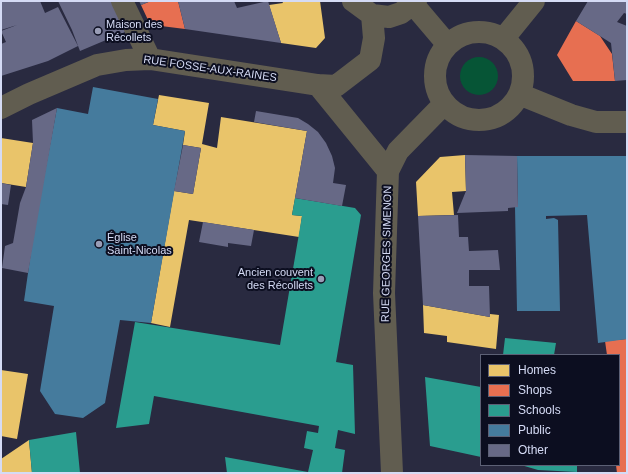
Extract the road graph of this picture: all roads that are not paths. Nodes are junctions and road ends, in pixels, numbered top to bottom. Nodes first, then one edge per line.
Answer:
1 (122, 1) edge
2 (353, 1) edge
3 (534, 1) edge
4 (414, 3) edge
5 (372, 15) junction
6 (504, 38) junction
7 (447, 44) junction
8 (150, 58) junction
9 (318, 85) junction
10 (519, 94) junction
11 (444, 104) junction
12 (1, 108) edge
13 (627, 122) edge
14 (388, 171) junction
15 (392, 473) edge

1 - 8 street
2 - 5 street
3 - 6 street
4 - 5 street
4 - 7 street
5 - 9 street, RUE FOSSE-AUX-RAINES
6 - 7 street
6 - 10 street
7 - 11 street
8 - 9 street, RUE FOSSE-AUX-RAINES
8 - 12 street, RUE FOSSE-AUX-RAINES
9 - 14 street
10 - 11 street
10 - 13 street
11 - 14 street, RUE GEORGES SIMENON
14 - 15 street, RUE GEORGES SIMENON

